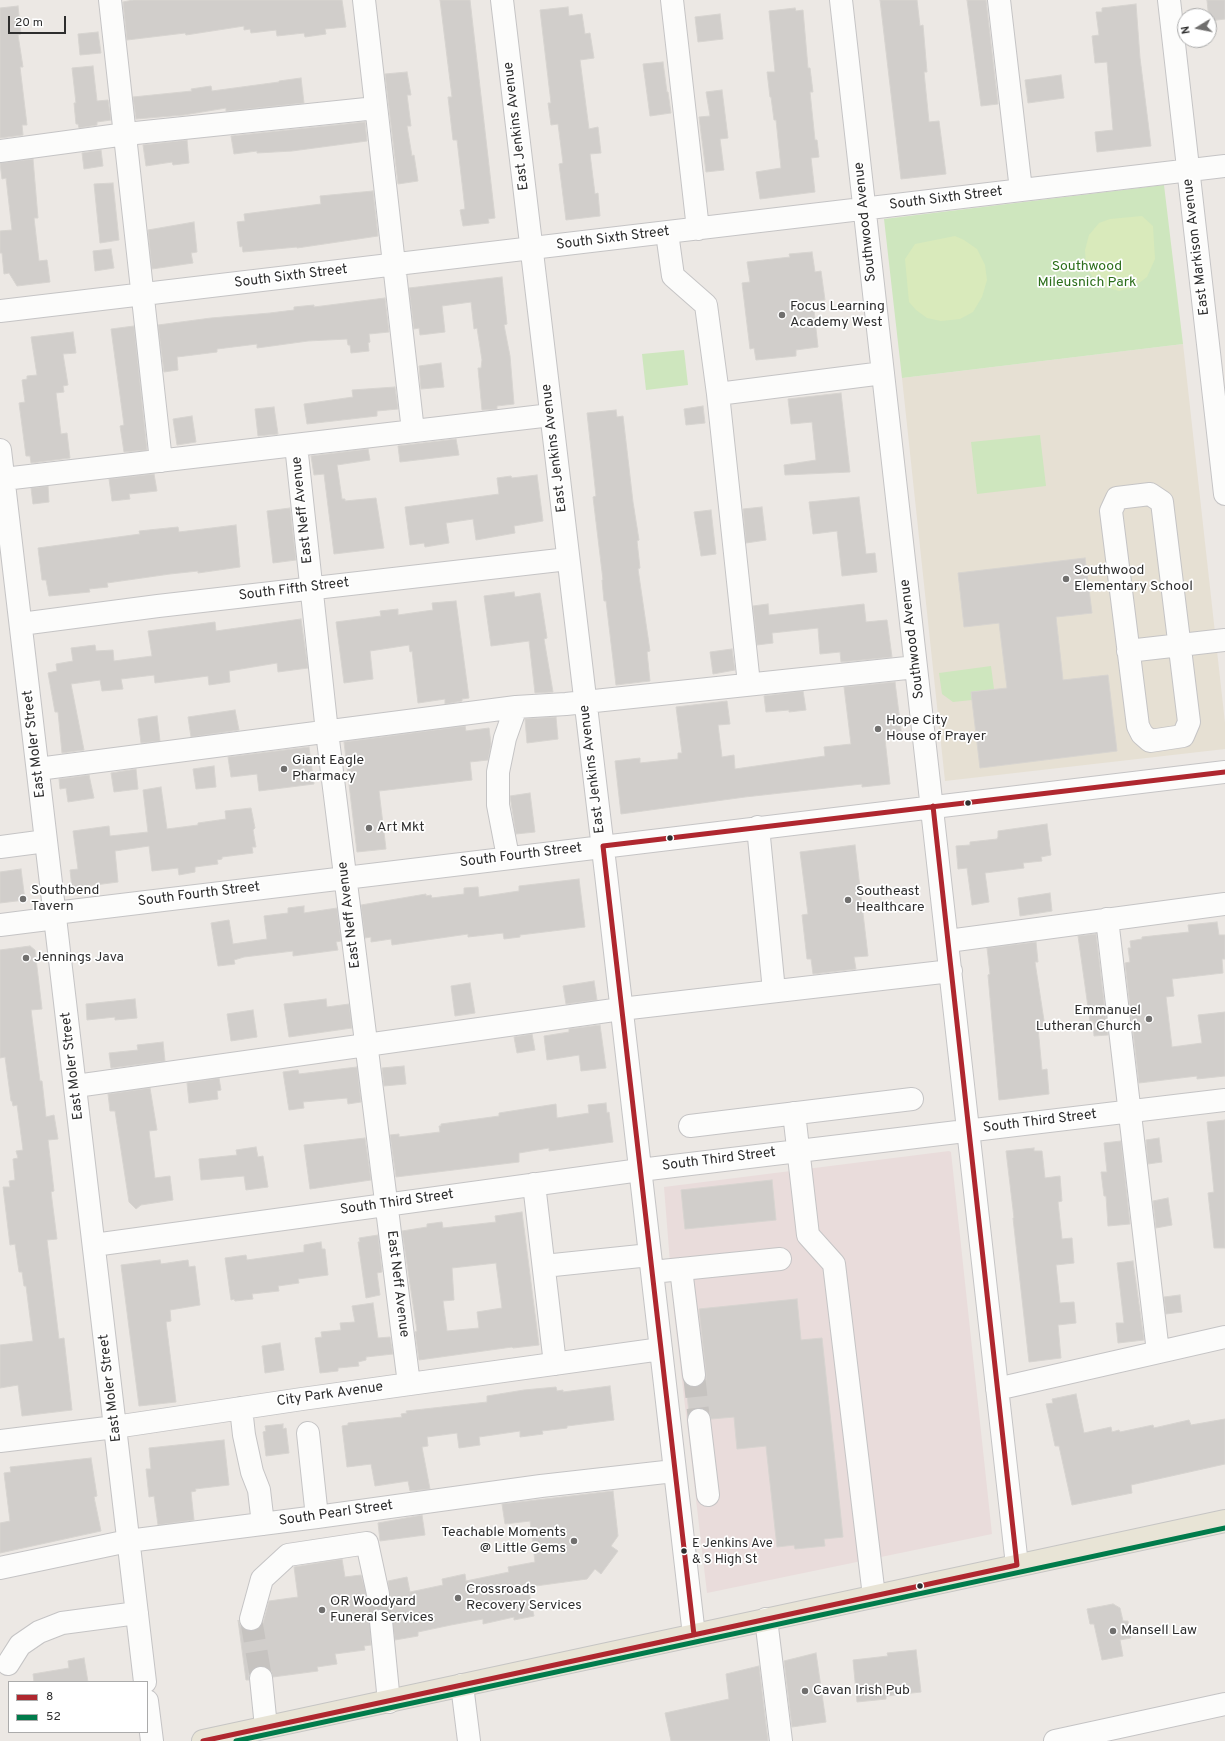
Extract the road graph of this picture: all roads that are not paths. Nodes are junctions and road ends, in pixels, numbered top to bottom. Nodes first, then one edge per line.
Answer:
1 (110, 0) edge
2 (364, 0) edge
3 (502, 0) edge
4 (672, 0) edge
5 (841, 0) edge
6 (999, 0) edge
7 (1169, 0) edge
8 (376, 108) junction
9 (126, 134) junction
10 (0, 151) edge
11 (1225, 166) edge
12 (1188, 170) junction
13 (1021, 190) junction
14 (864, 209) junction
15 (698, 229) junction
16 (667, 233) junction
17 (531, 249) junction
18 (395, 265) junction
19 (144, 294) junction
20 (0, 311) edge
21 (882, 373) junction
22 (718, 394) junction
23 (551, 415) junction
24 (413, 431) junction
25 (296, 445) junction
26 (0, 450) edge
27 (161, 461) junction
28 (4, 479) junction
29 (1225, 494) edge
30 (568, 559) junction
31 (312, 588) junction
32 (21, 624) junction
33 (1225, 640) edge
34 (1180, 645) junction
35 (1128, 651) junction
36 (916, 667) junction
37 (749, 684) junction
38 (585, 702) junction
39 (516, 707) junction
40 (327, 732) junction
41 (38, 769) junction
42 (1225, 772) edge
43 (933, 806) junction
44 (758, 827) junction
45 (46, 841) junction
46 (602, 846) junction
47 (0, 847) edge
48 (508, 857) junction
49 (345, 877) junction
50 (1225, 904) edge
51 (55, 916) junction
52 (1107, 919) junction
53 (0, 925) edge
54 (948, 941) junction
55 (951, 971) junction
56 (774, 991) junction
57 (621, 1009) junction
58 (365, 1045) junction
59 (76, 1086) junction
60 (912, 1099) dead end
61 (1225, 1100) edge
62 (1129, 1111) junction
63 (794, 1113) junction
64 (690, 1126) dead end
65 (968, 1130) junction
66 (798, 1151) junction
67 (640, 1170) junction
68 (534, 1184) junction
69 (387, 1204) junction
70 (94, 1245) junction
71 (780, 1259) dead end
72 (651, 1263) junction
73 (544, 1266) junction
74 (681, 1269) junction
75 (1225, 1337) edge
76 (661, 1349) junction
77 (1158, 1352) junction
78 (555, 1364) junction
79 (694, 1375) tunnel mouth
80 (409, 1384) junction
81 (997, 1389) junction
82 (241, 1408) junction
83 (699, 1420) tunnel mouth
84 (115, 1427) junction
85 (308, 1433) dead end
86 (0, 1441) edge
87 (674, 1471) junction
88 (708, 1495) dead end
89 (318, 1517) junction
90 (1225, 1521) edge
91 (263, 1524) junction
92 (128, 1541) junction
93 (1017, 1565) junction
94 (0, 1568) edge
95 (378, 1594) tunnel mouth
96 (874, 1596) junction
97 (137, 1613) junction
98 (251, 1619) tunnel mouth
99 (766, 1619) junction
100 (381, 1621) tunnel mouth
101 (694, 1635) junction
102 (8, 1664) dead end
103 (261, 1678) tunnel mouth
104 (145, 1681) edge
105 (462, 1685) junction
106 (389, 1702) junction
107 (1225, 1704) edge
108 (148, 1709) edge
109 (266, 1727) junction
110 (152, 1741) edge
111 (203, 1741) edge
112 (469, 1741) edge
113 (781, 1741) edge
114 (1055, 1741) edge

1 - 9 street
2 - 8 street
3 - 17 street, East Jenkins Avenue
4 - 15 street
5 - 14 street, Southwood Avenue
6 - 13 street
7 - 12 street, East Markison Avenue
8 - 9 street
8 - 18 street
9 - 10 street
9 - 19 street
11 - 12 street, South Sixth Street
12 - 13 street, South Sixth Street
12 - 29 street, East Markison Avenue
13 - 14 street, South Sixth Street
14 - 15 street, South Sixth Street
14 - 21 street, Southwood Avenue
15 - 16 street, South Sixth Street
16 - 17 street, South Sixth Street
16 - 22 street
17 - 18 street, South Sixth Street
17 - 23 street, East Jenkins Avenue
18 - 19 street, South Sixth Street
18 - 24 street
19 - 20 street, South Sixth Street
19 - 27 street
21 - 22 street
21 - 36 street, Southwood Avenue
22 - 37 street
23 - 24 street
23 - 30 street, East Jenkins Avenue
24 - 25 street
25 - 27 street
25 - 31 street, East Neff Avenue
26 - 28 street, East Moler Street
27 - 28 street
28 - 32 street, East Moler Street
30 - 31 street, South Fifth Street
30 - 38 street, East Jenkins Avenue
31 - 32 street, South Fifth Street
31 - 40 street, East Neff Avenue
32 - 41 street, East Moler Street
33 - 34 street
34 - 35 street
34 - 35 street
34 - 35 street
36 - 37 street
36 - 43 street, Southwood Avenue
37 - 38 street
38 - 39 street
38 - 46 street, East Jenkins Avenue
39 - 40 street
39 - 48 street
40 - 41 street
40 - 49 street, East Neff Avenue
41 - 45 street, East Moler Street
42 - 43 street, South Fourth Street
43 - 44 street, South Fourth Street
43 - 54 street, Southwood Avenue
44 - 46 street, South Fourth Street
44 - 56 street
45 - 47 street
45 - 51 street, East Moler Street
46 - 48 street, South Fourth Street
46 - 57 street, East Jenkins Avenue
48 - 49 street, South Fourth Street
49 - 51 street, South Fourth Street
49 - 58 street, East Neff Avenue
50 - 52 street
51 - 53 street, South Fourth Street
51 - 59 street, East Moler Street
52 - 54 street
52 - 62 street
54 - 55 street, Southwood Avenue
55 - 56 street
55 - 65 street, Southwood Avenue
56 - 57 street
57 - 58 street
57 - 67 street, East Jenkins Avenue
58 - 59 street
58 - 69 street, East Neff Avenue
59 - 70 street, East Moler Street
60 - 63 street
61 - 62 street, South Third Street
62 - 65 street, South Third Street
62 - 77 street
63 - 64 street
63 - 66 street
65 - 66 street, South Third Street
65 - 81 street, Southwood Avenue
66 - 67 street, South Third Street
66 - 96 street
67 - 68 street, South Third Street
67 - 72 street, East Jenkins Avenue
68 - 69 street, South Third Street
68 - 73 street
69 - 70 street, South Third Street
69 - 80 street, East Neff Avenue
70 - 84 street, East Moler Street
71 - 74 street
72 - 73 street
72 - 74 street
72 - 76 street, East Jenkins Avenue
73 - 78 street
74 - 79 street
75 - 77 street
76 - 78 street, City Park Avenue
76 - 87 street, East Jenkins Avenue
77 - 81 street
78 - 80 street, City Park Avenue
80 - 82 street, City Park Avenue
81 - 93 street, Southwood Avenue
82 - 84 street, City Park Avenue
82 - 91 street
83 - 88 street
84 - 86 street, City Park Avenue
84 - 92 street, East Moler Street
85 - 89 street
87 - 89 street, South Pearl Street
87 - 101 street, East Jenkins Avenue
89 - 91 street, South Pearl Street
90 - 93 main road
91 - 92 street, South Pearl Street
92 - 94 street, South Pearl Street
92 - 97 street, East Moler Street
93 - 96 main road
95 - 98 street
96 - 99 main road
97 - 102 street
97 - 104 street, East Moler Street
99 - 101 main road
99 - 113 street
100 - 106 street
101 - 105 main road
103 - 109 street
105 - 106 main road
105 - 112 street
106 - 109 main road
107 - 114 street
108 - 110 street
109 - 111 main road

